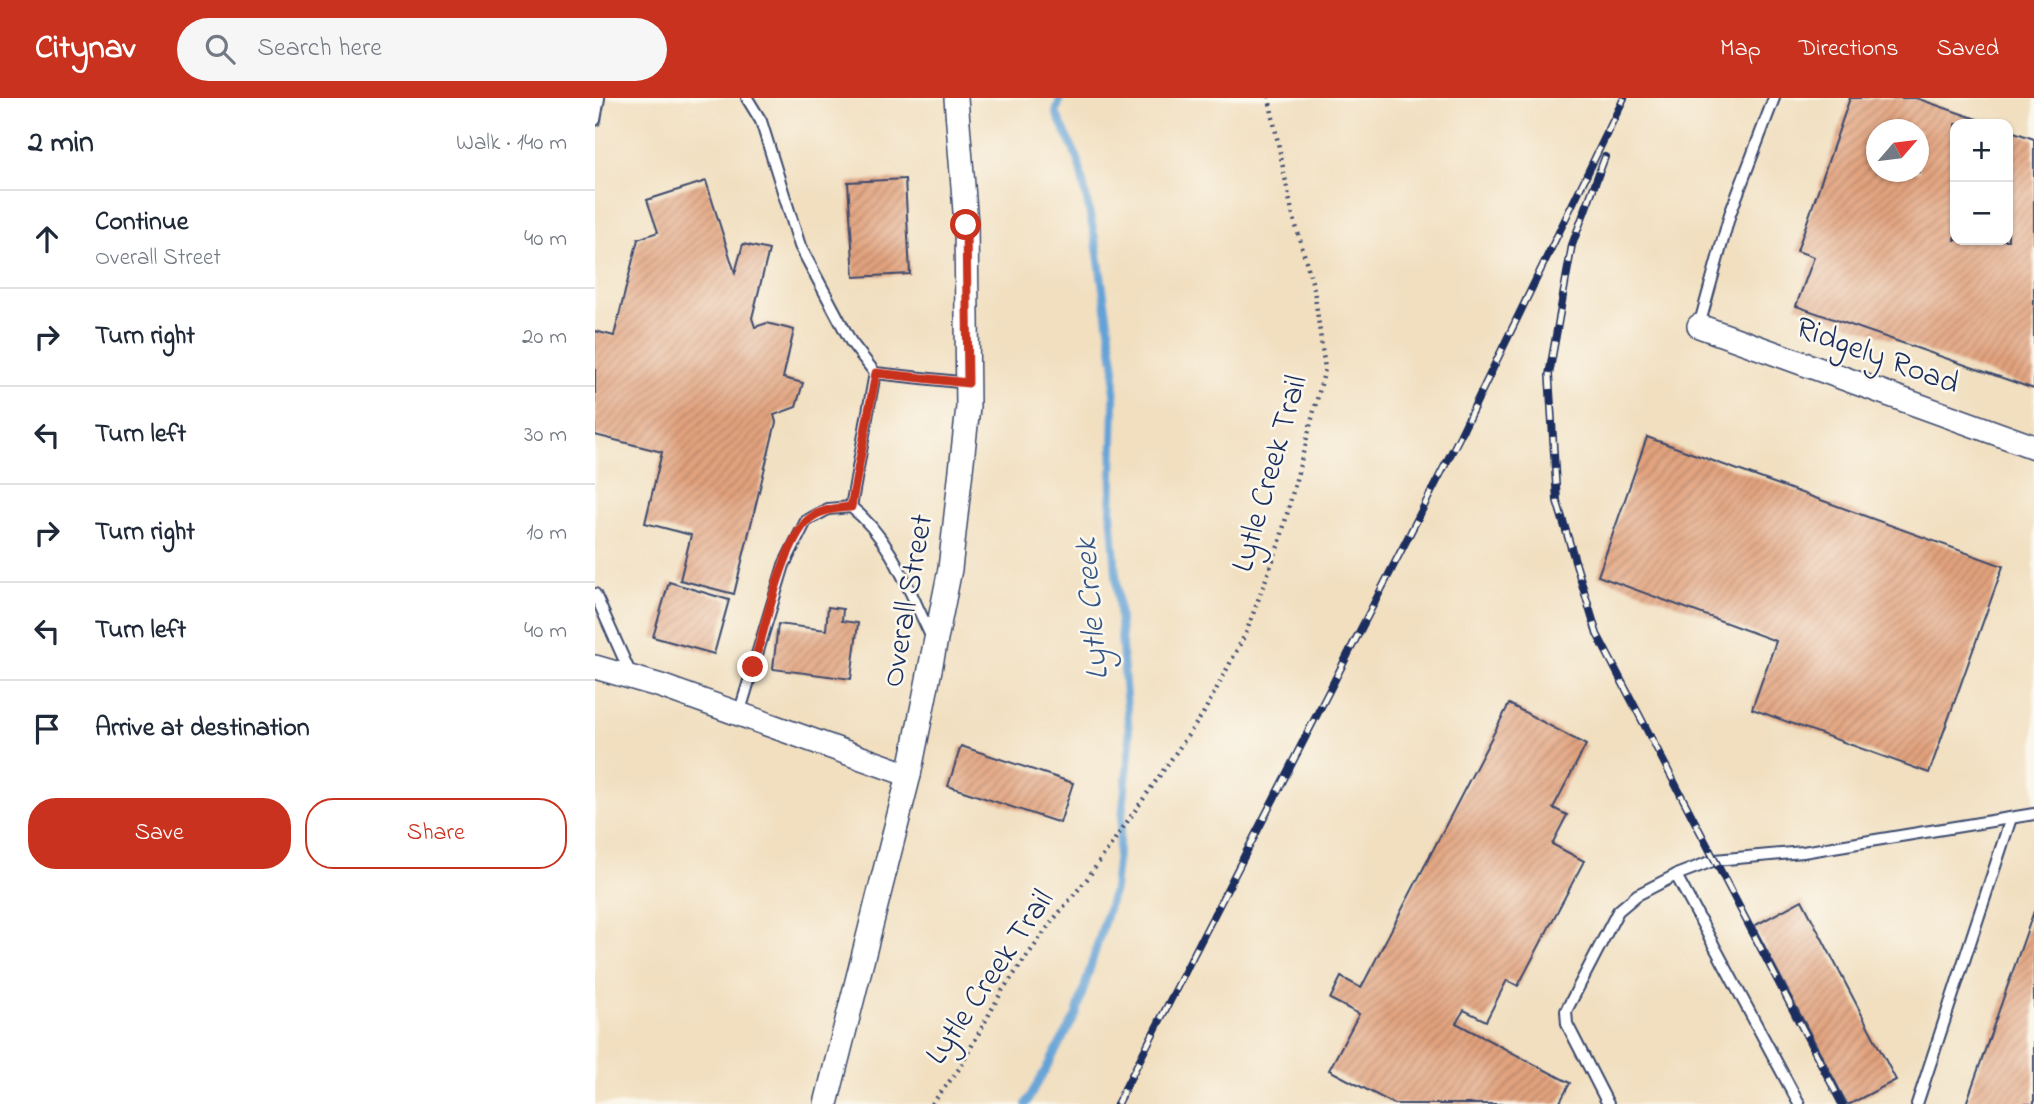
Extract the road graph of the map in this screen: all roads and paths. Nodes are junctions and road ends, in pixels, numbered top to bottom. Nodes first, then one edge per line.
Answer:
1 (599, 98) edge
2 (747, 98) edge
3 (956, 98) edge
4 (1269, 98) edge
5 (1774, 98) edge
6 (595, 120) edge
7 (1699, 326) joint
8 (876, 373) junction
9 (968, 383) junction
10 (2034, 447) edge
11 (851, 507) junction
12 (595, 594) edge
13 (935, 643) junction
14 (595, 667) edge
15 (631, 677) junction
16 (739, 714) junction
17 (909, 775) junction
18 (2034, 814) edge
19 (2011, 818) junction
20 (1676, 875) junction
21 (826, 1104) edge
22 (932, 1104) edge
23 (1608, 1104) edge
24 (1800, 1104) edge
25 (1917, 1104) edge

1 - 6 lane
2 - 8 lane
3 - 9 street, Overall Street
4 - 22 path, Lytle Creek Trail
5 - 7 lane
7 - 10 street, Ridgely Road
8 - 9 lane
8 - 11 lane
9 - 13 street, Overall Street
11 - 13 lane
11 - 16 lane
12 - 15 lane
13 - 17 street, Overall Street
14 - 15 street
15 - 16 street
16 - 17 street
17 - 21 street, Overall Street
18 - 19 lane
19 - 20 lane
19 - 25 lane
20 - 23 lane
20 - 24 lane

